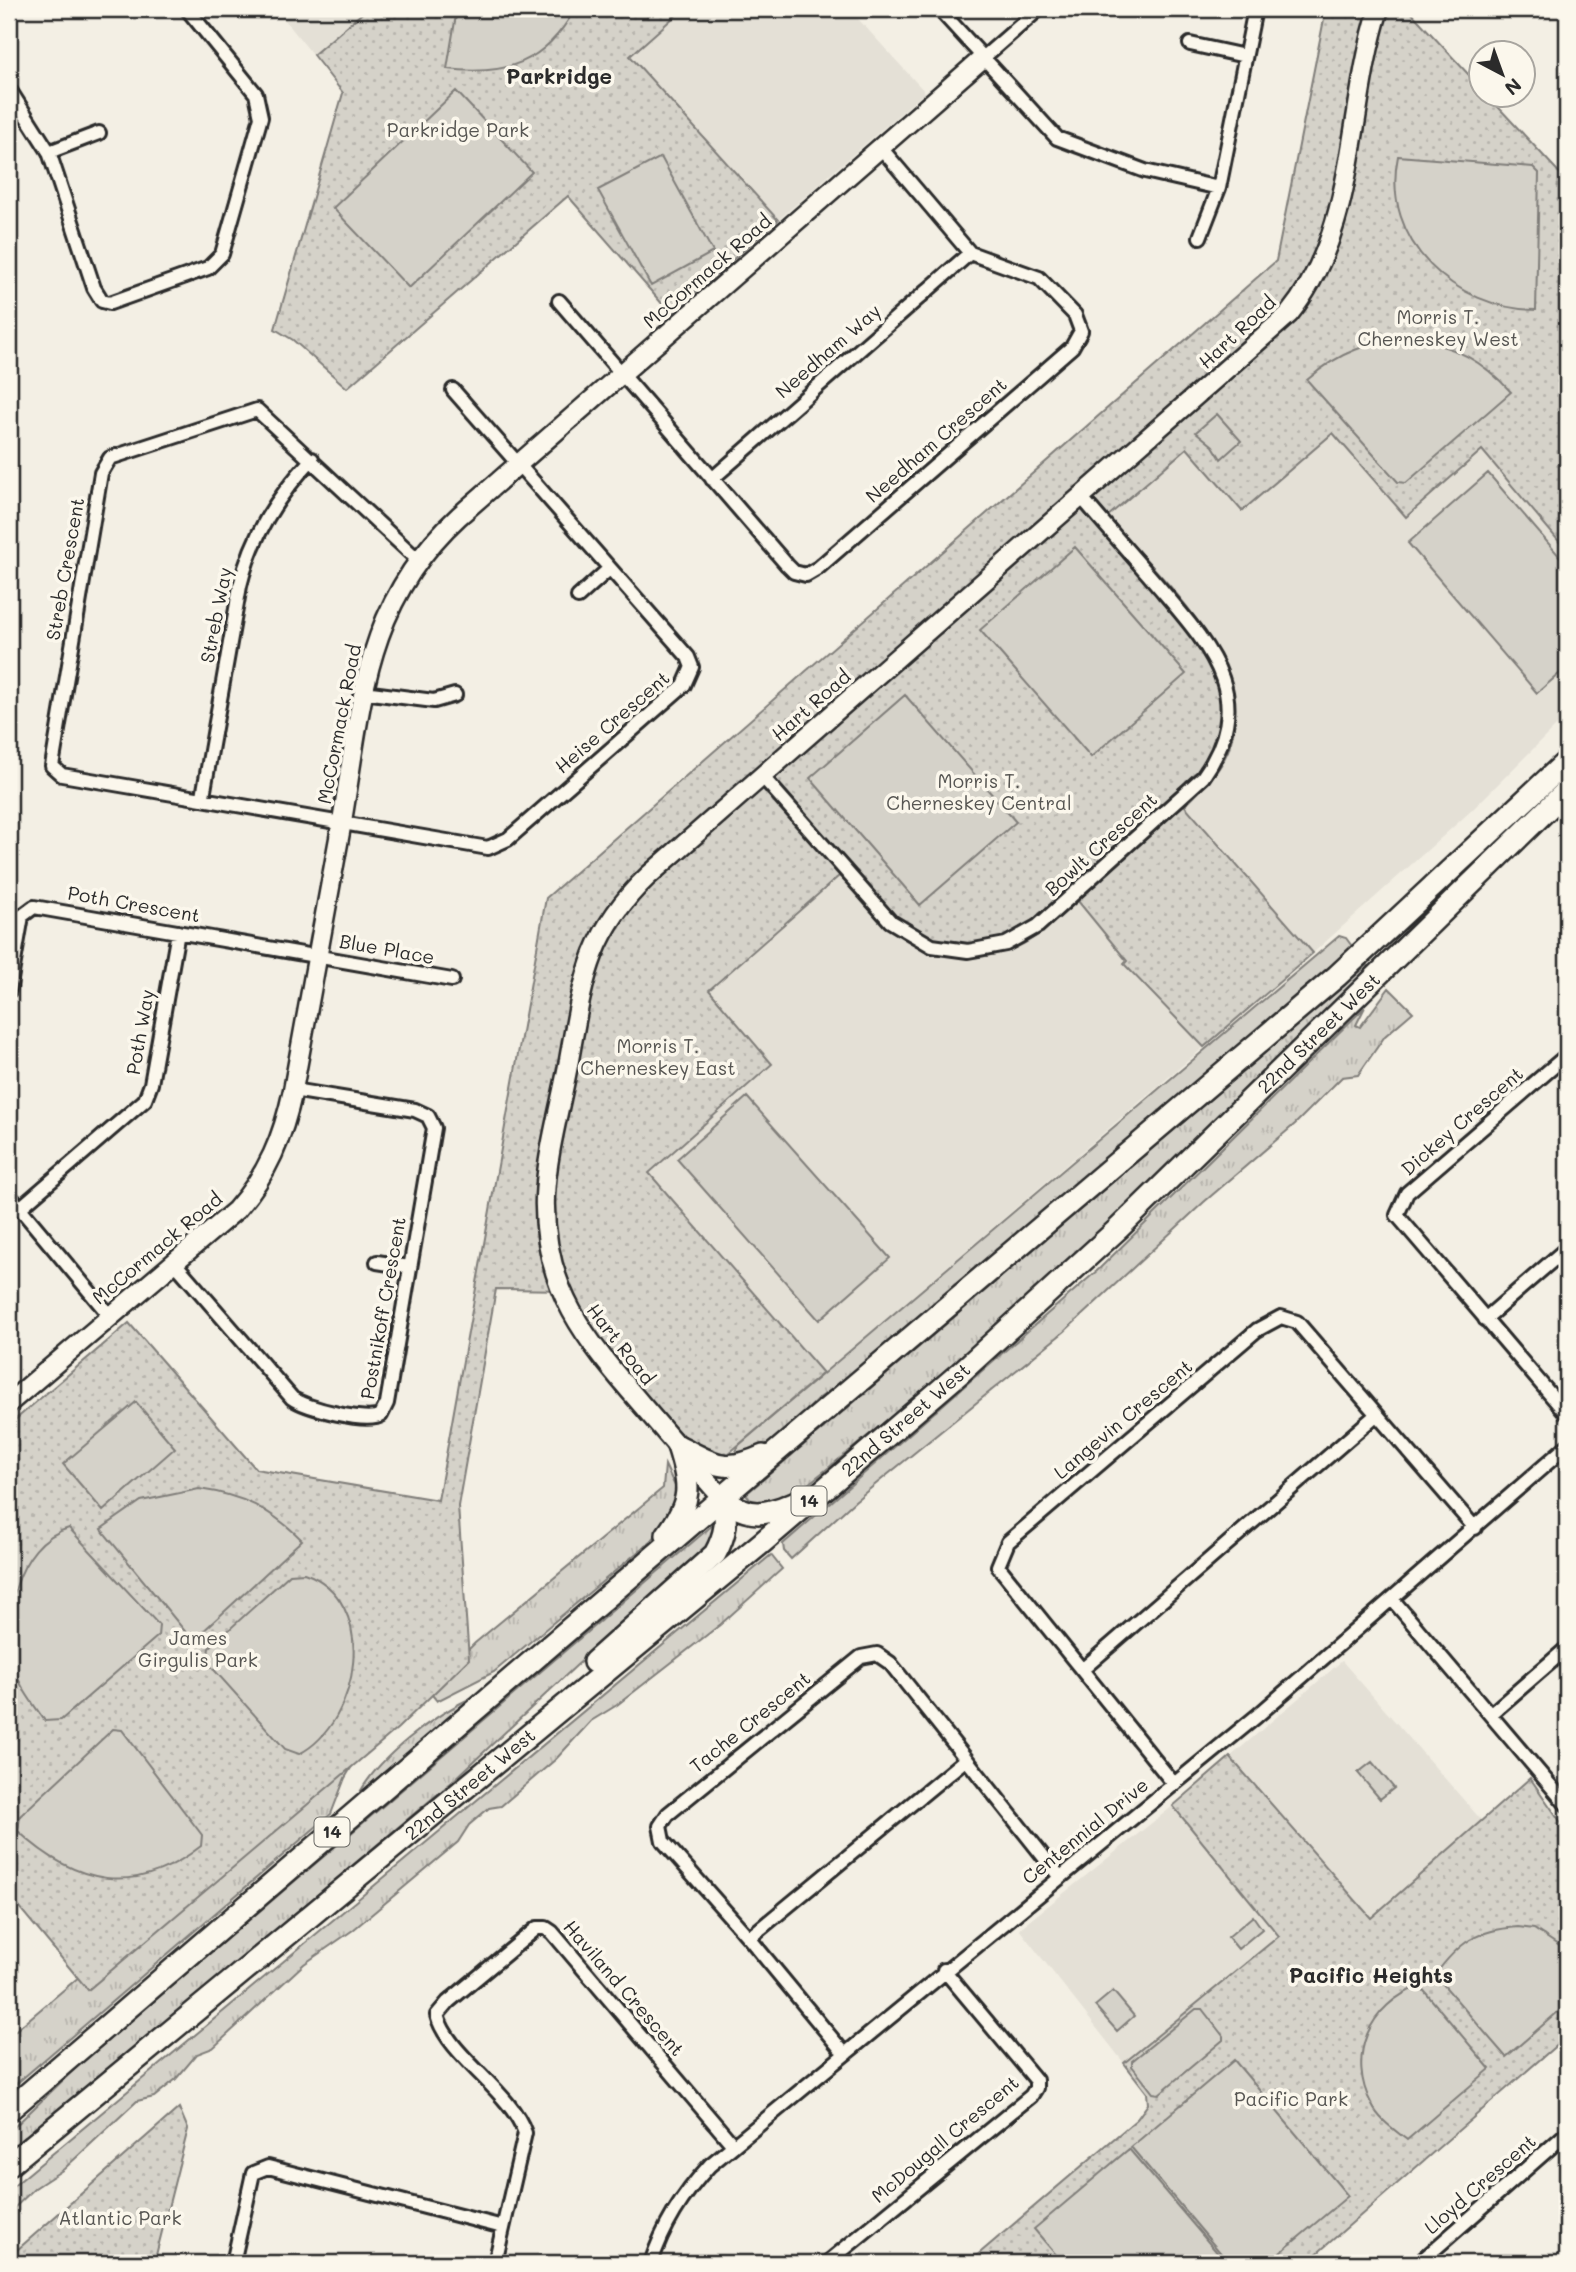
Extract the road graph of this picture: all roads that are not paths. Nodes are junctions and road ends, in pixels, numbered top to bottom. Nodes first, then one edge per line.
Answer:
1 (187, 9) edge
2 (939, 9) edge
3 (1040, 9) edge
4 (1255, 9) edge
5 (1379, 9) edge
6 (1190, 44) dead end
7 (1245, 56) junction
8 (983, 58) junction
9 (9, 89) edge
10 (99, 133) dead end
11 (881, 148) junction
12 (49, 152) junction
13 (1219, 188) junction
14 (1200, 237) dead end
15 (970, 253) junction
16 (559, 301) dead end
17 (621, 373) junction
18 (453, 390) dead end
19 (312, 459) junction
20 (518, 464) junction
21 (712, 479) junction
22 (1082, 498) junction
23 (418, 560) junction
24 (609, 569) junction
25 (578, 597) dead end
26 (363, 692) junction
27 (455, 695) dead end
28 (1567, 761) edge
29 (762, 776) junction
30 (1567, 790) edge
31 (203, 796) junction
32 (342, 821) junction
33 (178, 932) junction
34 (316, 956) junction
35 (452, 980) dead end
36 (9, 991) edge
37 (1567, 1055) edge
38 (293, 1090) junction
39 (9, 1195) edge
40 (20, 1208) junction
41 (1567, 1248) edge
42 (174, 1262) junction
43 (377, 1262) dead end
44 (410, 1267) junction
45 (110, 1316) junction
46 (1485, 1320) junction
47 (9, 1403) edge
48 (1567, 1414) edge
49 (1376, 1415) junction
50 (678, 1446) junction
51 (1567, 1446) edge
52 (778, 1451) junction
53 (820, 1493) junction
54 (722, 1497) junction
55 (1475, 1528) junction
56 (655, 1555) junction
57 (1392, 1599) junction
58 (1567, 1648) edge
59 (1083, 1668) junction
60 (1490, 1714) junction
61 (965, 1759) junction
62 (490, 1766) junction
63 (1174, 1784) junction
64 (1567, 1805) edge
65 (1059, 1876) junction
66 (749, 1938) junction
67 (944, 1970) junction
68 (844, 2053) junction
69 (9, 2111) edge
70 (1567, 2133) edge
71 (733, 2145) junction
72 (9, 2165) edge
73 (503, 2227) junction
74 (233, 2263) edge
75 (495, 2263) edge
76 (652, 2263) edge
77 (827, 2263) edge
78 (1419, 2263) edge

1 - 12 street
2 - 8 street
3 - 8 street, McCormack Road
4 - 7 street
5 - 22 street, Hart Road
6 - 7 street
7 - 13 street
8 - 11 street, McCormack Road
8 - 13 street
9 - 12 street
10 - 12 street
11 - 15 street, Needham Crescent
11 - 17 street, McCormack Road
13 - 14 street
15 - 21 street, Needham Way
15 - 21 street, Needham Crescent
16 - 17 street, Needham Crescent
17 - 20 street, McCormack Road
17 - 21 street, Needham Crescent
18 - 20 street, Heise Crescent
19 - 23 street, Streb Crescent
19 - 31 street, Streb Way
19 - 31 street, Streb Crescent
20 - 23 street, McCormack Road
20 - 24 street, Heise Crescent
22 - 29 street, Hart Road
22 - 29 street, Bowlt Crescent
23 - 26 street, McCormack Road
24 - 25 street
24 - 32 street, Heise Crescent
26 - 27 street
26 - 32 street, McCormack Road
28 - 52 highway, 22nd Street West / 14
29 - 50 street, Hart Road
30 - 53 highway, 22nd Street West / 14
31 - 32 street, Streb Crescent
32 - 34 street, McCormack Road
33 - 34 street, Poth Crescent
33 - 36 street, Poth Crescent
33 - 40 street, Poth Way
34 - 35 street, Blue Place
34 - 38 street, McCormack Road
37 - 46 street, Dickey Crescent
38 - 42 street, McCormack Road
38 - 44 street, Postnikoff Crescent
39 - 40 street
40 - 45 street
41 - 46 street
42 - 44 street, Postnikoff Crescent
42 - 45 street, McCormack Road
43 - 44 street
45 - 47 street, McCormack Road
46 - 48 street, Dickey Crescent
49 - 55 street, Langevin Crescent
49 - 59 street
49 - 59 street, Langevin Crescent
50 - 52 highway
50 - 54 street, Hart Road
50 - 56 highway
51 - 55 street, Centennial Drive
52 - 54 highway, 22nd Street West / 14
53 - 54 highway
53 - 62 highway, 22nd Street West / 14
54 - 56 highway, 22nd Street West / 14
54 - 62 highway
55 - 57 street, Centennial Drive
56 - 69 highway, 22nd Street West / 14
57 - 60 street
57 - 63 street, Centennial Drive
58 - 60 street
59 - 63 street, Langevin Crescent
60 - 64 street
61 - 65 street, Tache Crescent
61 - 66 street
61 - 66 street, Tache Crescent
62 - 72 highway, 22nd Street West / 14
63 - 65 street, Centennial Drive
65 - 67 street, Centennial Drive
66 - 68 street, Tache Crescent
67 - 68 street, Centennial Drive
67 - 77 street, McDougall Crescent
68 - 71 street, Centennial Drive
70 - 78 street, Lloyd Crescent
71 - 73 street, Haviland Crescent
71 - 76 street, Centennial Drive
73 - 74 street
73 - 75 street, Haviland Crescent

